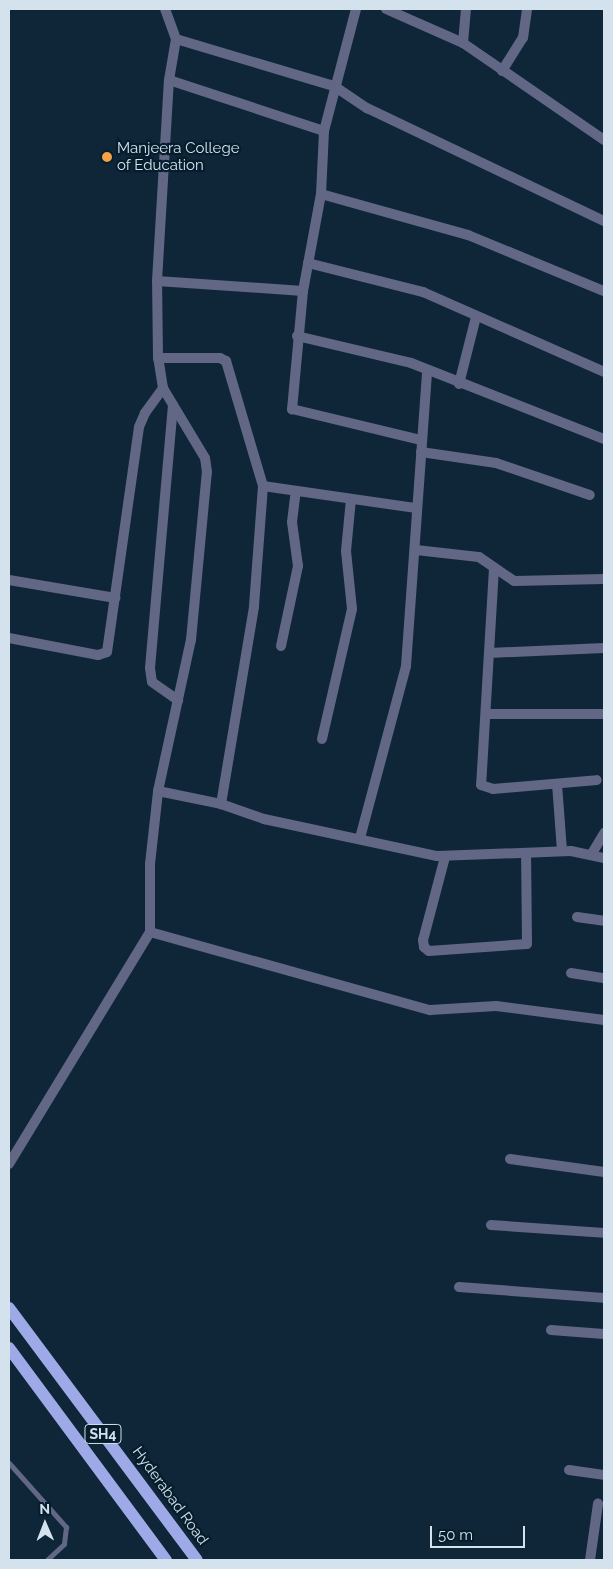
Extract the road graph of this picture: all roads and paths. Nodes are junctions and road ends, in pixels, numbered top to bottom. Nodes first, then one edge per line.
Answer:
1 (166, 9) edge
2 (356, 9) edge
3 (386, 9) edge
4 (466, 9) edge
5 (527, 9) edge
6 (402, 13) edge
7 (176, 39) junction
8 (463, 43) junction
9 (502, 71) junction
10 (169, 80) junction
11 (334, 86) junction
12 (324, 131) junction
13 (604, 140) edge
14 (321, 194) junction
15 (604, 220) edge
16 (308, 263) junction
17 (157, 281) junction
18 (303, 291) junction
19 (604, 291) edge
20 (476, 317) junction
21 (297, 336) junction
22 (158, 358) junction
23 (427, 370) junction
24 (604, 372) edge
25 (459, 384) junction
26 (163, 388) junction
27 (173, 405) junction
28 (604, 439) edge
29 (421, 440) junction
30 (420, 452) junction
31 (263, 486) junction
32 (296, 491) junction
33 (590, 495) dead end
34 (351, 499) junction
35 (416, 508) junction
36 (416, 550) junction
37 (494, 568) junction
38 (604, 579) edge
39 (9, 580) edge
40 (115, 598) junction
41 (9, 638) edge
42 (281, 646) dead end
43 (604, 648) edge
44 (489, 653) junction
45 (178, 700) junction
46 (486, 714) junction
47 (604, 714) edge
48 (322, 739) dead end
49 (597, 780) dead end
50 (557, 784) junction
51 (158, 790) junction
52 (221, 804) junction
53 (604, 833) edge
54 (360, 838) junction
55 (562, 851) junction
56 (526, 853) junction
57 (591, 855) junction
58 (445, 857) junction
59 (604, 858) edge
60 (577, 917) dead end
61 (604, 921) edge
62 (150, 932) junction
63 (571, 973) dead end
64 (604, 978) edge
65 (604, 1020) edge
66 (510, 1159) dead end
67 (9, 1164) edge
68 (604, 1172) edge
69 (491, 1225) dead end
70 (604, 1233) edge
71 (458, 1288) dead end
72 (604, 1298) edge
73 (9, 1308) edge
74 (551, 1330) dead end
75 (604, 1334) edge
76 (9, 1348) edge
77 (9, 1463) edge
78 (569, 1470) dead end
79 (604, 1475) edge
80 (598, 1504) dead end
81 (47, 1560) edge
82 (166, 1560) edge
83 (197, 1560) edge
84 (590, 1560) edge

1 - 7 street
2 - 11 street
3 - 6 street
4 - 8 street
5 - 9 street
6 - 8 street
7 - 10 street
7 - 11 street
8 - 9 street
9 - 13 street
10 - 12 street
10 - 17 street
11 - 12 street
11 - 15 street
12 - 14 street
14 - 16 street
14 - 19 street
16 - 18 street
16 - 20 street
17 - 18 street
17 - 22 street
18 - 21 street
20 - 24 street
20 - 25 street
21 - 23 street
21 - 29 street
22 - 26 street
22 - 31 street
23 - 25 street
23 - 29 street
25 - 28 street
26 - 27 street
26 - 40 street
27 - 45 street
27 - 45 street
29 - 30 street
30 - 33 street
30 - 35 street
31 - 32 street
31 - 52 street
32 - 34 street
32 - 42 street
34 - 35 street
34 - 48 street
35 - 36 street
36 - 37 street
36 - 54 street
37 - 38 street
37 - 44 street
39 - 40 street
40 - 41 street
43 - 44 street
44 - 46 street
45 - 51 street
46 - 47 street
46 - 50 street
49 - 50 street
50 - 55 street
51 - 52 street
51 - 62 street
52 - 54 street
53 - 57 street
54 - 58 street
55 - 56 street
55 - 57 street
56 - 58 street
56 - 58 street
57 - 59 street
60 - 61 street
62 - 65 street
62 - 67 street
63 - 64 street
66 - 68 street
69 - 70 street
71 - 72 street
73 - 83 main road, Hyderabad Road / SH4
74 - 75 street
76 - 82 main road, SH4
77 - 81 lane
78 - 79 street
80 - 84 street

